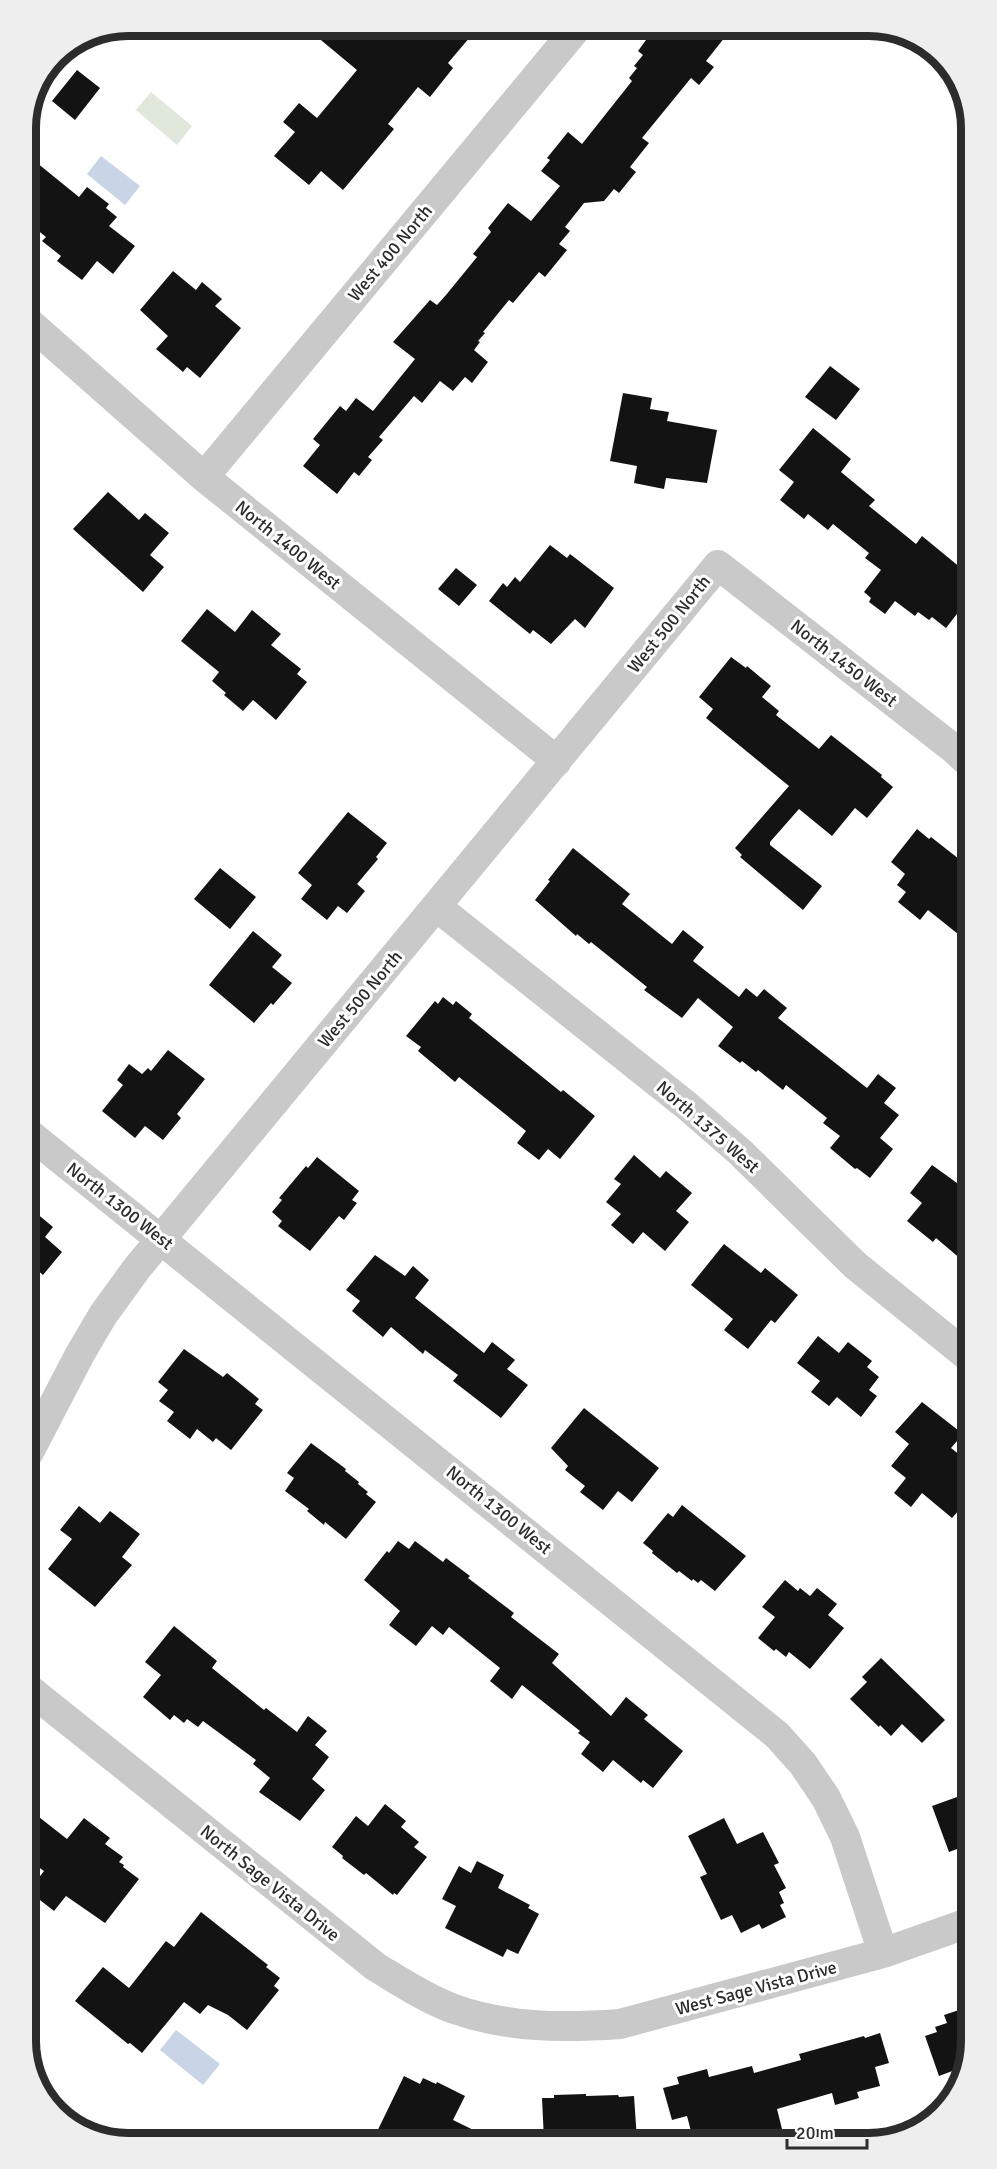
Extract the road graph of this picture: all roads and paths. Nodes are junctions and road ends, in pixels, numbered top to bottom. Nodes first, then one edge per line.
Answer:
1 (570, 36) edge
2 (36, 329) edge
3 (204, 477) junction
4 (718, 565) joint
5 (961, 756) edge
6 (557, 761) junction
7 (437, 907) junction
8 (36, 1139) edge
9 (162, 1239) junction
10 (961, 1351) edge
11 (36, 1439) edge
12 (36, 1695) edge
13 (961, 1926) edge
14 (883, 1953) junction
15 (536, 2026) joint

1 - 3 street, West 400 North
2 - 3 street, North 1400 West
3 - 6 street, North 1400 West
4 - 5 street, North 1450 West
4 - 6 street, West 500 North
6 - 7 street, West 500 North
7 - 9 street, West 500 North
7 - 10 street, North 1375 West
8 - 9 street, North 1300 West
9 - 11 street, West 500 North
9 - 14 street, North 1300 West
12 - 15 street, North Sage Vista Drive
13 - 14 street, West Sage Vista Drive
14 - 15 street, West Sage Vista Drive

